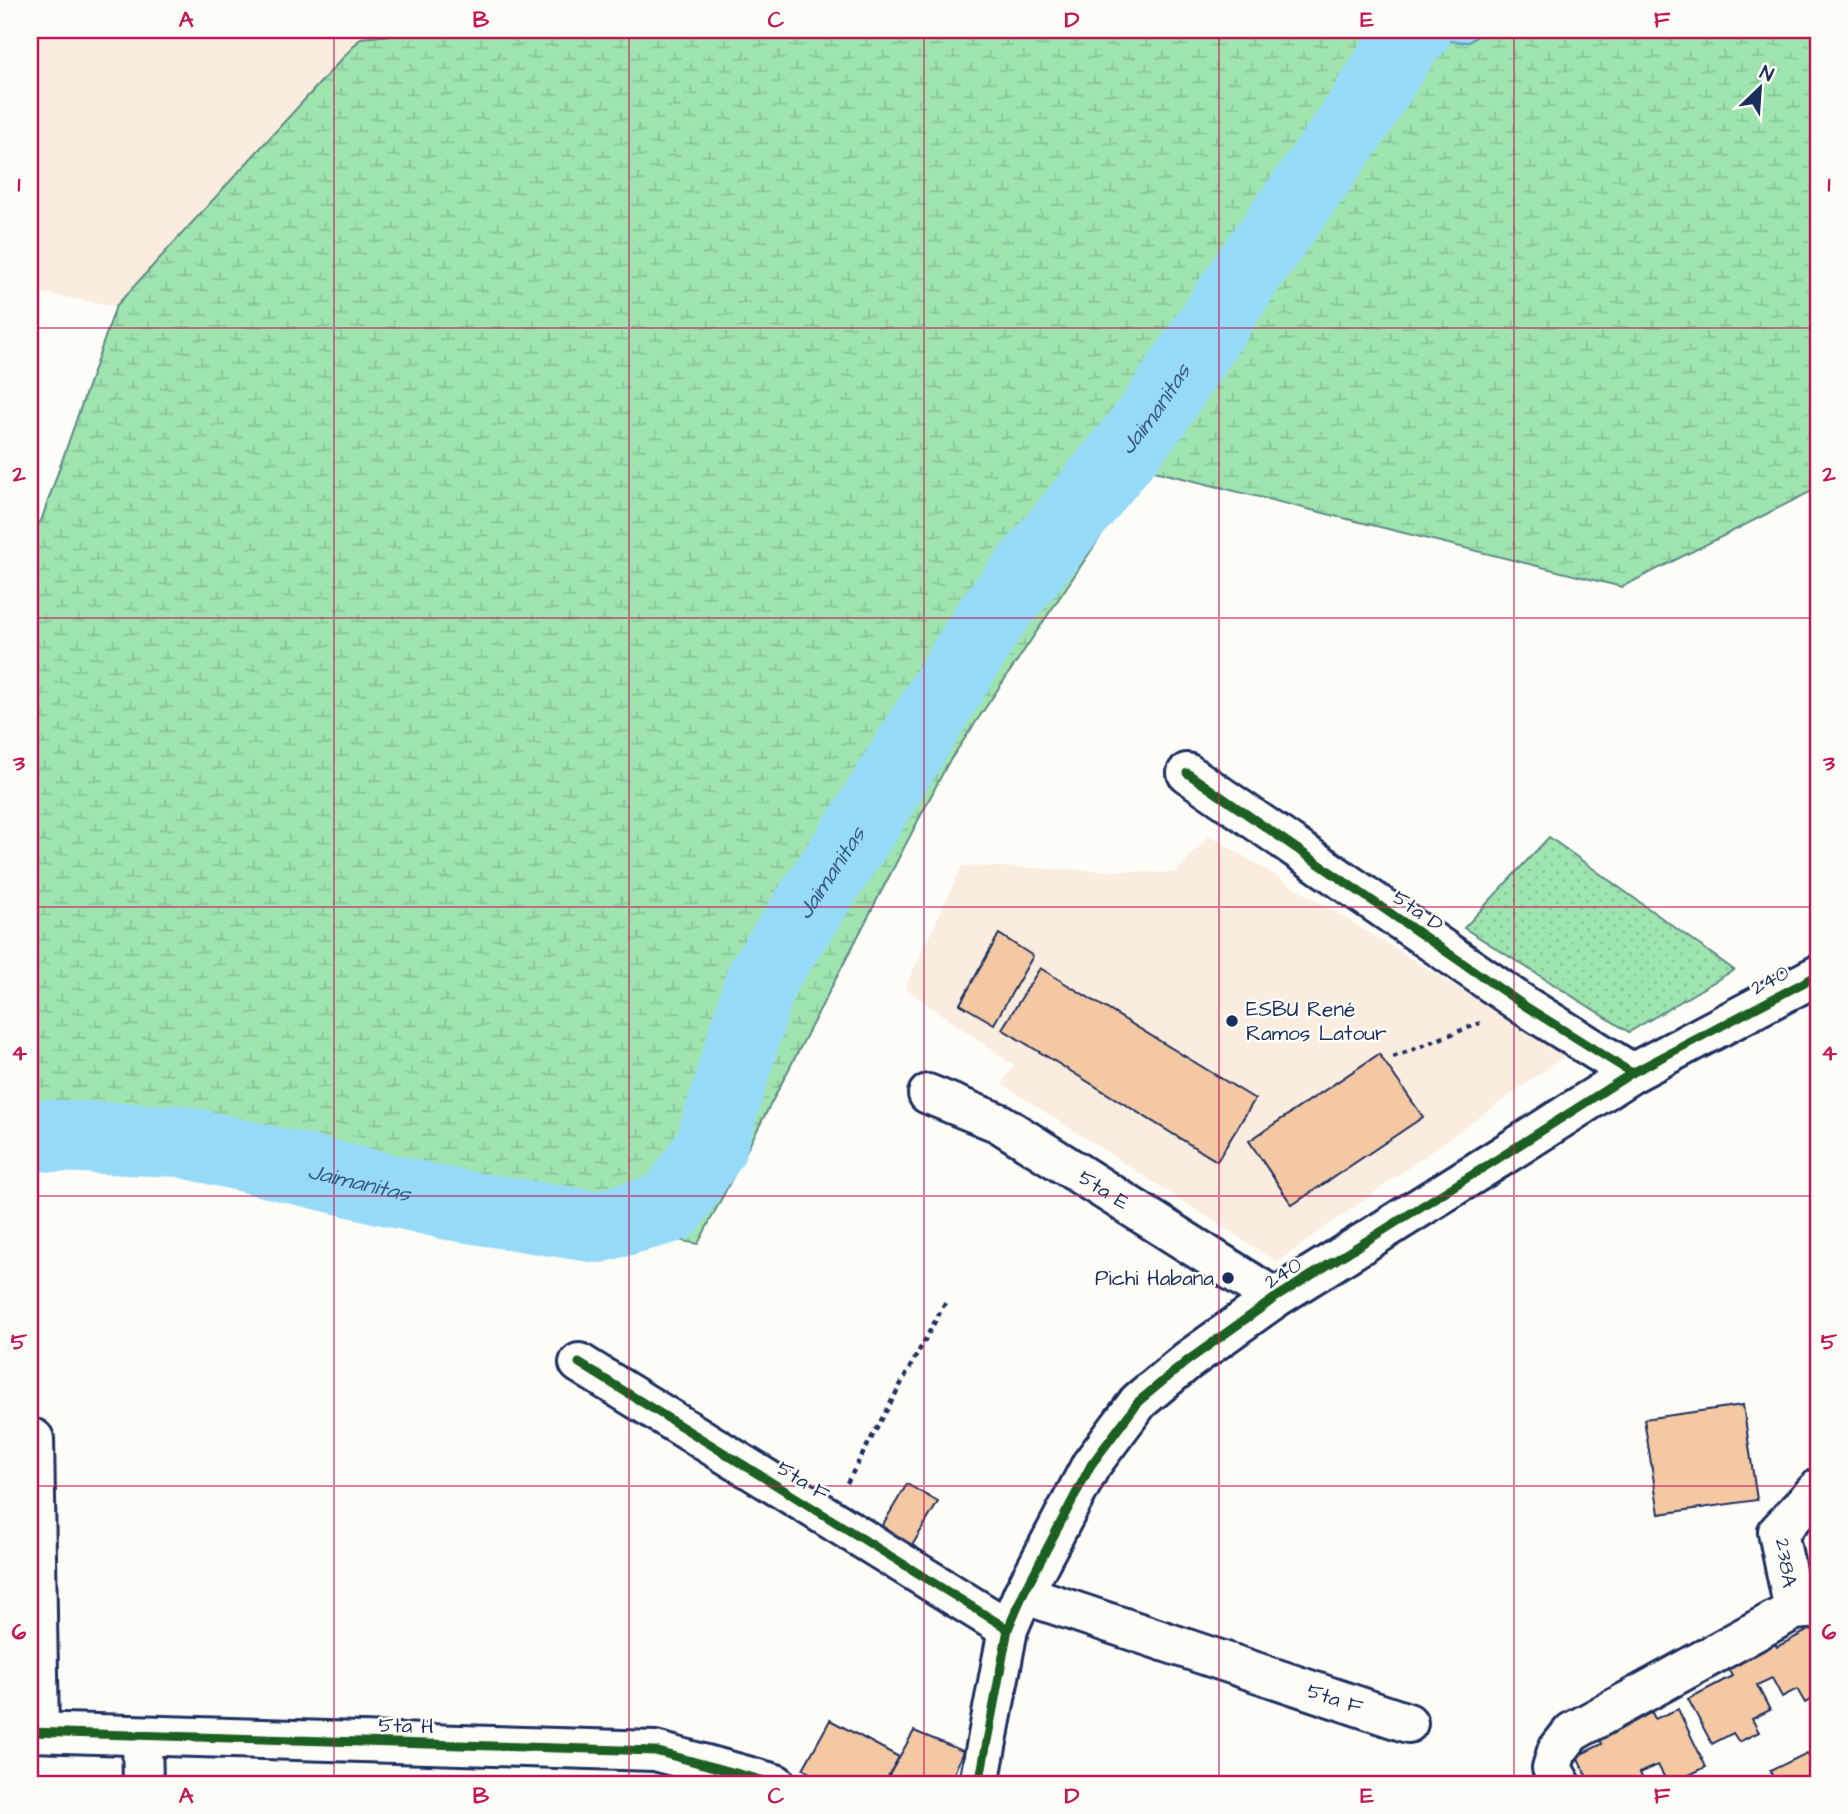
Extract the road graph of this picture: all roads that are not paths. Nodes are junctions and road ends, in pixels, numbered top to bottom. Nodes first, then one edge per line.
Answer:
1 (1187, 774) dead end
2 (1818, 975) edge
3 (1632, 1073) junction
4 (928, 1094) dead end
5 (1275, 1298) junction
6 (579, 1363) dead end
7 (34, 1439) dead end
8 (1818, 1489) edge
9 (1023, 1594) junction
10 (1806, 1609) edge
11 (1008, 1629) junction
12 (1408, 1723) dead end
13 (34, 1732) edge
14 (142, 1736) junction
15 (143, 1784) edge
16 (776, 1784) edge
17 (979, 1784) edge
18 (1561, 1784) edge

1 - 3 street, 5ta D
2 - 3 street, 240
3 - 5 street, 240
4 - 5 street, 5ta E
5 - 9 street, 240
6 - 11 street, 5ta F
7 - 13 street
8 - 10 street, 238A
9 - 11 street, 240
9 - 12 street, 5ta F
10 - 18 street
11 - 17 street, 240
13 - 14 street, 5ta H
14 - 15 street
14 - 16 street, 5ta H

